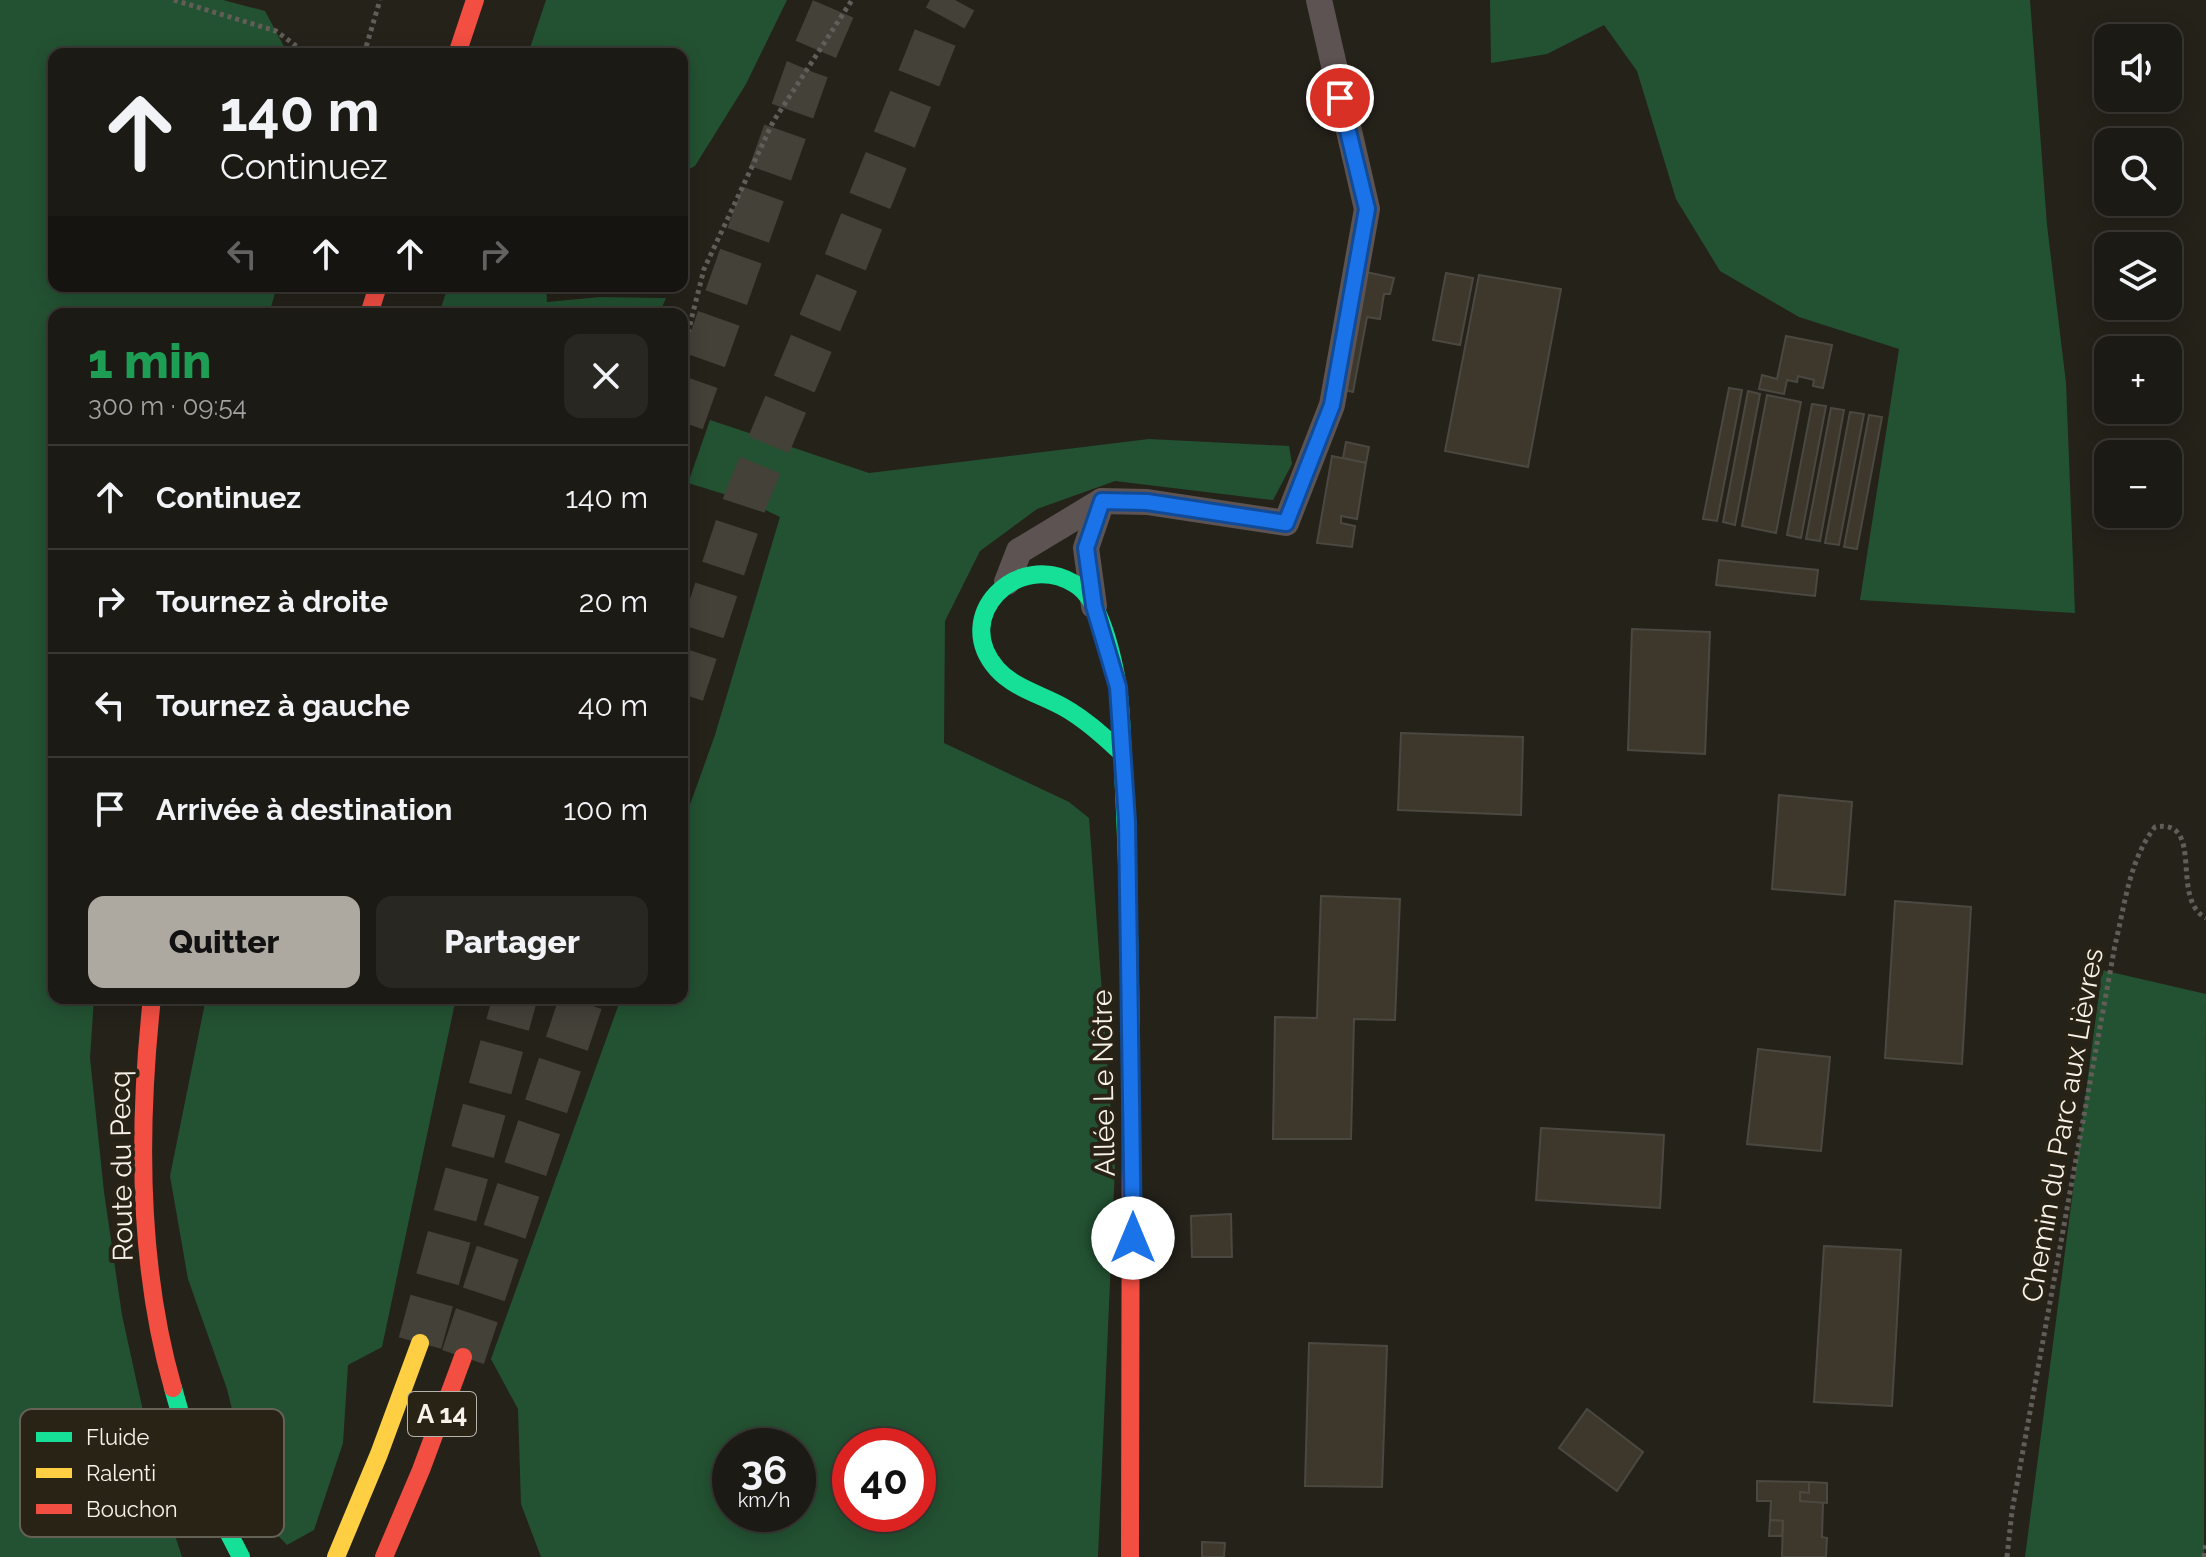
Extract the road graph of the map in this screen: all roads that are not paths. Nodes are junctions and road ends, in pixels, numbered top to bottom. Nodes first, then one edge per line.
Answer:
1 (475, 0) edge
2 (1319, 0) edge
3 (459, 48) edge
4 (1102, 501) junction
5 (1007, 582) junction
6 (1094, 606) junction
7 (1122, 753) junction
8 (151, 1004) edge
9 (420, 1343) tunnel mouth
10 (463, 1357) tunnel mouth
11 (179, 1409) edge
12 (231, 1537) edge
13 (241, 1557) edge
14 (336, 1557) edge
15 (384, 1557) edge
16 (1130, 1557) edge

1 - 3 main road
2 - 4 street
4 - 5 street
4 - 6 street
5 - 6 main road, Allée Le Nôtre
5 - 7 main road
6 - 7 main road, Allée Le Nôtre
7 - 16 main road, Allée Le Nôtre
8 - 11 main road, Route du Pecq
9 - 14 main road, A 14
10 - 15 main road, A 14
12 - 13 main road, Route du Pecq

